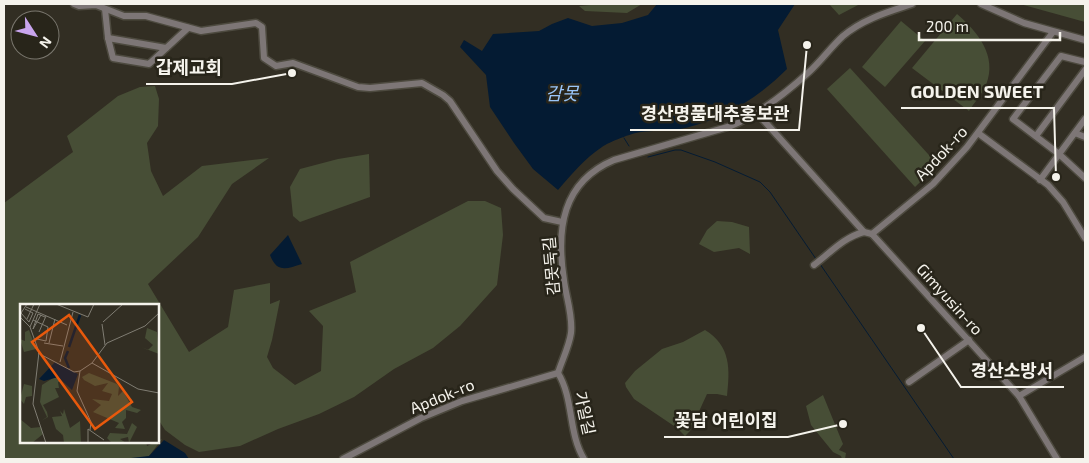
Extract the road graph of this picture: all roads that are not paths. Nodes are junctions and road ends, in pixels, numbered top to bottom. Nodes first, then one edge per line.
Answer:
1 (74, 4) edge
2 (912, 4) edge
3 (981, 4) edge
4 (105, 9) junction
5 (188, 28) junction
6 (1053, 32) junction
7 (108, 38) junction
8 (1085, 40) edge
9 (166, 48) junction
10 (1085, 62) edge
11 (1085, 70) edge
12 (757, 113) junction
13 (1085, 119) edge
14 (978, 133) junction
15 (1075, 133) junction
16 (1036, 136) junction
17 (1084, 137) edge
18 (1059, 154) junction
19 (1085, 176) edge
20 (1040, 180) junction
21 (562, 222) junction
22 (864, 232) junction
23 (872, 234) junction
24 (1085, 238) edge
25 (814, 265) dead end
26 (969, 340) junction
27 (1085, 357) edge
28 (558, 373) junction
29 (909, 382) dead end
30 (1019, 396) junction
31 (343, 459) edge
32 (584, 459) edge
33 (1057, 459) edge

1 - 4 street
2 - 12 street, 감못둑길
3 - 6 street
4 - 5 street
4 - 7 street
5 - 9 street
5 - 21 street
6 - 8 street
6 - 14 street, Apdok-ro
7 - 9 street
7 - 9 street
10 - 16 street
11 - 16 street
12 - 21 street, 감못둑길
12 - 22 street
13 - 15 street
14 - 20 street
14 - 23 street, Apdok-ro
15 - 17 street
15 - 18 street
16 - 18 street
18 - 19 street
18 - 20 street
20 - 24 street
21 - 28 street, 감못둑길
22 - 23 street
22 - 25 street
23 - 26 street, Gimyusin-ro
26 - 29 street
26 - 30 street, Gimyusin-ro
27 - 30 street
28 - 31 street, Apdok-ro
28 - 32 street, 가일길
30 - 33 street, Gimyusin-ro

